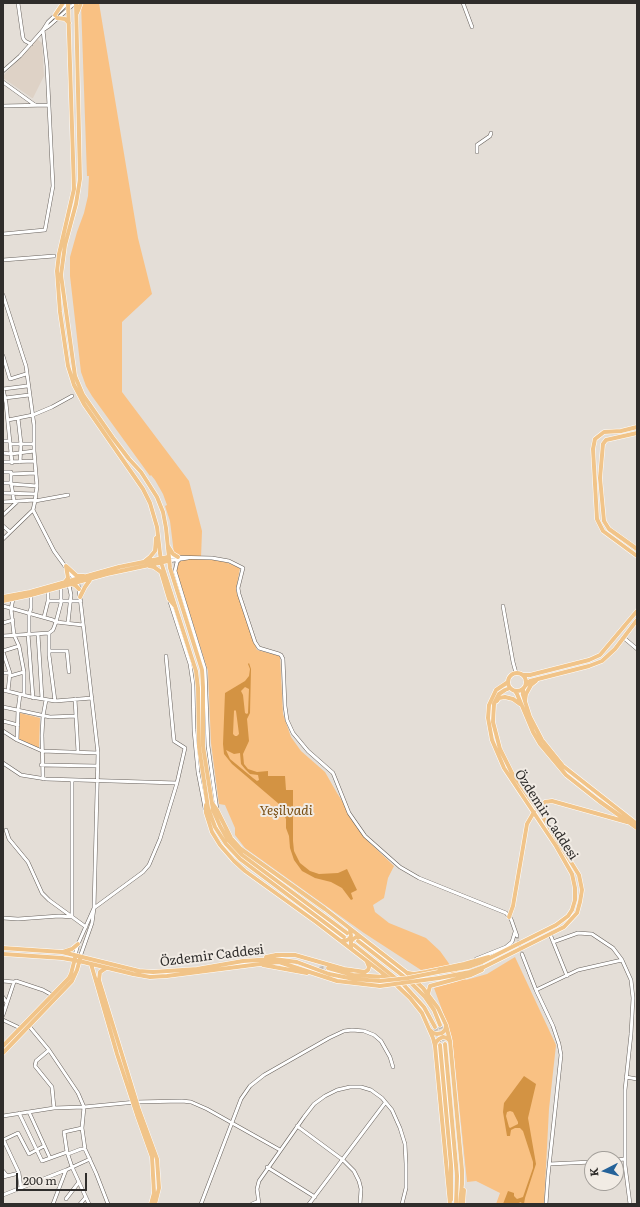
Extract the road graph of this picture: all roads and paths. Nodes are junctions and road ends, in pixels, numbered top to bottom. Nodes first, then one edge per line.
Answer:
1 (18, 3) edge
2 (63, 3) edge
3 (68, 3) edge
4 (75, 3) edge
5 (81, 3) edge
6 (463, 3) edge
7 (68, 9) junction
8 (76, 15) junction
9 (56, 17) junction
10 (69, 23) junction
11 (472, 27) dead end
12 (43, 30) junction
13 (30, 44) junction
14 (3, 71) edge
15 (3, 82) edge
16 (49, 104) junction
17 (35, 105) junction
18 (3, 106) edge
19 (491, 133) dead end
20 (477, 152) dead end
21 (3, 234) edge
22 (54, 256) dead end
23 (3, 260) edge
24 (3, 295) edge
25 (4, 356) edge
26 (26, 374) junction
27 (27, 386) junction
28 (3, 389) edge
29 (29, 395) junction
30 (72, 396) dead end
31 (5, 398) junction
32 (33, 415) junction
33 (18, 418) junction
34 (8, 420) junction
35 (637, 427) edge
36 (9, 430) junction
37 (3, 431) edge
38 (637, 433) edge
39 (3, 442) edge
40 (10, 443) junction
41 (21, 444) junction
42 (34, 444) junction
43 (34, 451) junction
44 (3, 453) edge
45 (20, 453) junction
46 (11, 454) junction
47 (34, 461) junction
48 (3, 462) edge
49 (20, 462) junction
50 (12, 463) junction
51 (3, 472) edge
52 (36, 473) junction
53 (11, 474) junction
54 (3, 483) edge
55 (11, 484) junction
56 (37, 486) junction
57 (3, 492) edge
58 (13, 493) junction
59 (36, 494) junction
60 (68, 495) dead end
61 (35, 500) junction
62 (14, 501) junction
63 (18, 501) junction
64 (3, 502) edge
65 (33, 510) junction
66 (4, 513) edge
67 (3, 526) edge
68 (157, 528) junction
69 (10, 532) junction
70 (3, 538) edge
71 (167, 544) junction
72 (637, 549) edge
73 (637, 556) edge
74 (178, 558) junction
75 (168, 559) junction
76 (161, 560) junction
77 (142, 562) junction
78 (147, 565) junction
79 (66, 566) junction
80 (86, 576) junction
81 (93, 578) junction
82 (76, 581) junction
83 (64, 583) junction
84 (70, 584) junction
85 (61, 587) junction
86 (79, 589) junction
87 (48, 591) junction
88 (31, 596) junction
89 (3, 597) edge
90 (169, 598) junction
91 (13, 599) junction
92 (81, 599) junction
93 (61, 600) junction
94 (70, 600) junction
95 (3, 601) edge
96 (48, 601) junction
97 (3, 606) edge
98 (503, 606) dead end
99 (176, 608) junction
100 (11, 609) junction
101 (637, 611) edge
102 (30, 613) junction
103 (44, 617) junction
104 (13, 620) junction
105 (637, 620) edge
106 (56, 622) junction
107 (3, 623) edge
108 (68, 623) junction
109 (84, 625) junction
110 (49, 633) junction
111 (28, 634) junction
112 (38, 634) junction
113 (14, 635) junction
114 (3, 636) edge
115 (624, 638) junction
116 (19, 646) junction
117 (637, 649) edge
118 (49, 651) junction
119 (3, 652) edge
120 (166, 656) dead end
121 (24, 672) junction
122 (69, 672) dead end
123 (3, 673) edge
124 (516, 673) junction
125 (10, 675) junction
126 (523, 675) junction
127 (538, 679) junction
128 (508, 682) junction
129 (526, 685) junction
130 (510, 688) junction
131 (523, 689) junction
132 (3, 690) edge
133 (8, 691) junction
134 (515, 691) junction
135 (22, 695) junction
136 (34, 698) junction
137 (92, 698) junction
138 (42, 699) junction
139 (75, 699) junction
140 (46, 700) junction
141 (54, 701) junction
142 (494, 704) junction
143 (523, 705) junction
144 (3, 707) edge
145 (18, 710) junction
146 (43, 716) junction
147 (76, 716) junction
148 (3, 721) edge
149 (18, 725) junction
150 (3, 731) edge
151 (17, 740) junction
152 (42, 751) junction
153 (78, 752) junction
154 (98, 753) junction
155 (3, 763) edge
156 (42, 765) junction
157 (98, 766) junction
158 (42, 778) junction
159 (72, 780) junction
160 (98, 780) junction
161 (177, 783) junction
162 (209, 802) junction
163 (217, 810) junction
164 (534, 812) junction
165 (206, 813) junction
166 (540, 814) junction
167 (630, 823) junction
168 (637, 824) edge
169 (637, 828) edge
170 (6, 830) dead end
171 (94, 908) junction
172 (72, 917) junction
173 (509, 917) junction
174 (4, 918) edge
175 (86, 927) junction
176 (349, 928) junction
177 (516, 932) junction
178 (347, 933) dead end
179 (550, 934) junction
180 (517, 936) tunnel mouth
181 (342, 939) junction
182 (359, 939) junction
183 (553, 942) junction
184 (78, 944) junction
185 (352, 947) junction
186 (3, 948) edge
187 (62, 952) junction
188 (3, 954) edge
189 (501, 954) junction
190 (522, 954) tunnel mouth
191 (506, 957) junction
192 (62, 958) junction
193 (77, 958) junction
194 (254, 960) junction
195 (622, 960) junction
196 (367, 961) junction
197 (91, 964) junction
198 (464, 964) junction
199 (251, 965) junction
200 (106, 968) junction
201 (328, 968) tunnel mouth
202 (72, 970) junction
203 (406, 972) junction
204 (308, 973) tunnel mouth
205 (567, 976) junction
206 (389, 978) junction
207 (3, 981) edge
208 (14, 982) junction
209 (536, 990) junction
210 (428, 994) junction
211 (52, 995) junction
212 (3, 997) edge
213 (7, 1003) junction
214 (3, 1015) edge
215 (3, 1020) edge
216 (446, 1025) junction
217 (29, 1026) junction
218 (440, 1026) tunnel mouth
219 (435, 1027) tunnel mouth
220 (20, 1028) junction
221 (430, 1030) junction
222 (637, 1033) edge
223 (631, 1034) junction
224 (450, 1041) junction
225 (445, 1044) tunnel mouth
226 (3, 1046) edge
227 (437, 1046) junction
228 (49, 1050) junction
229 (3, 1053) edge
230 (393, 1067) dead end
231 (626, 1077) junction
232 (637, 1080) edge
233 (134, 1102) junction
234 (386, 1102) junction
235 (84, 1107) junction
236 (54, 1108) junction
237 (29, 1112) junction
238 (19, 1113) junction
239 (3, 1116) edge
240 (232, 1123) junction
241 (297, 1126) junction
242 (82, 1128) junction
243 (3, 1140) edge
244 (44, 1146) junction
245 (85, 1149) junction
246 (37, 1150) junction
247 (280, 1150) junction
248 (68, 1153) junction
249 (50, 1158) junction
250 (90, 1159) junction
251 (625, 1159) joint
252 (343, 1160) junction
253 (584, 1162) edge
254 (549, 1164) junction
255 (72, 1167) junction
256 (267, 1167) junction
257 (66, 1170) junction
258 (3, 1171) edge
259 (19, 1173) junction
260 (5, 1177) edge
261 (79, 1182) junction
262 (462, 1184) junction
263 (20, 1188) junction
264 (3, 1194) edge
265 (86, 1197) junction
266 (315, 1197) junction
267 (66, 1199) dead end
268 (259, 1203) edge
269 (53, 1204) edge
270 (80, 1204) edge
271 (89, 1204) edge
272 (108, 1204) edge
273 (151, 1204) edge
274 (156, 1204) edge
275 (201, 1204) edge
276 (252, 1204) edge
277 (309, 1204) edge
278 (360, 1204) edge
279 (402, 1204) edge
280 (450, 1204) edge
281 (456, 1204) edge
282 (460, 1204) edge
283 (463, 1204) edge
284 (546, 1204) edge
285 (630, 1204) edge

1 - 13 street
2 - 9 main road
3 - 7 main road
3 - 9 street
4 - 7 street
4 - 8 main road
5 - 8 main road
6 - 11 street
7 - 9 street
7 - 10 main road
8 - 71 main road
9 - 10 main road
9 - 12 street
10 - 68 main road
12 - 13 street
12 - 16 street
13 - 14 street
15 - 17 street
16 - 17 street
16 - 21 street
17 - 18 street
19 - 20 street
22 - 23 street
24 - 26 street
25 - 26 street
26 - 27 street
27 - 28 street
27 - 29 street
28 - 31 street
29 - 31 street
29 - 32 street
30 - 32 street
31 - 34 street
32 - 33 street
32 - 42 street
33 - 34 street
33 - 41 street
34 - 36 street
35 - 73 main road
36 - 37 street
36 - 40 street
38 - 72 main road
39 - 40 street
40 - 41 street
40 - 46 street
41 - 42 street
41 - 45 street
42 - 43 street
43 - 45 street
43 - 47 street
44 - 46 street
45 - 46 street
45 - 49 street
46 - 50 street
47 - 49 street
47 - 52 street
48 - 50 street
49 - 50 street
51 - 53 street
52 - 53 street
52 - 56 street
53 - 55 street
54 - 55 street
55 - 56 street
55 - 58 street
56 - 59 street
57 - 58 street
58 - 59 street
58 - 62 street
59 - 61 street
60 - 61 street
61 - 63 street
61 - 65 street
62 - 63 street
62 - 64 street
63 - 66 street
65 - 69 street
65 - 79 street
67 - 69 street
68 - 76 main road
68 - 77 main road
69 - 70 street
71 - 74 main road
71 - 75 main road
74 - 75 street
74 - 163 street
74 - 173 street
75 - 76 main road
75 - 162 main road
76 - 77 main road
76 - 78 main road
76 - 99 main road
77 - 80 main road
78 - 81 main road
78 - 90 main road
79 - 80 main road
79 - 82 street
79 - 83 main road
80 - 82 main road
81 - 82 main road
81 - 92 main road
82 - 83 main road
82 - 84 main road
82 - 86 street
83 - 89 main road
84 - 85 main road
84 - 86 main road
84 - 94 street
85 - 87 main road
85 - 93 street
86 - 92 street
87 - 88 main road
87 - 96 street
88 - 91 main road
88 - 102 street
90 - 99 main road
90 - 165 street
91 - 95 main road
91 - 100 street
92 - 94 street
92 - 109 street
93 - 94 street
93 - 96 street
93 - 106 street
94 - 108 street
96 - 103 street
97 - 100 street
98 - 124 street
99 - 162 main road
100 - 102 street
100 - 104 street
101 - 126 main road
102 - 103 street
102 - 111 street
103 - 106 street
104 - 107 street
104 - 113 street
105 - 115 main road
106 - 108 street
106 - 110 street
108 - 109 street
109 - 137 street
110 - 112 street
110 - 118 street
111 - 112 street
111 - 113 street
111 - 136 street
112 - 138 street
113 - 114 street
113 - 116 street
115 - 117 street
115 - 127 main road
116 - 119 street
116 - 121 street
118 - 122 street
118 - 141 street
119 - 125 street
120 - 161 street
121 - 125 street
121 - 135 street
123 - 125 street
124 - 126 main road
124 - 128 main road
125 - 133 street
126 - 129 main road
127 - 129 main road
127 - 143 main road
128 - 130 main road
128 - 164 main road, Özdemir Caddesi
129 - 131 main road
130 - 134 main road
130 - 142 main road
131 - 134 main road
131 - 143 main road
132 - 133 street
133 - 135 street
134 - 143 main road
135 - 136 street
135 - 145 street
136 - 138 street
137 - 139 street
137 - 154 street
138 - 140 street
139 - 141 street
139 - 147 street
140 - 141 street
140 - 146 street
142 - 143 main road
142 - 166 main road, Özdemir Caddesi
143 - 167 main road
143 - 168 main road
144 - 145 street
145 - 146 street
145 - 149 street
146 - 147 street
146 - 152 street
147 - 153 street
148 - 149 street
149 - 151 street
150 - 151 street
151 - 152 street
152 - 153 street
152 - 156 street
153 - 154 street
154 - 157 street
155 - 158 street
156 - 157 street
156 - 158 street
157 - 160 street
158 - 159 street
159 - 160 street
159 - 172 street
160 - 161 street
160 - 171 street
161 - 171 street
162 - 163 main road
162 - 165 main road
162 - 178 main road
162 - 181 main road
163 - 176 main road
164 - 173 main road
164 - 189 main road, Özdemir Caddesi
165 - 181 main road
166 - 167 main road
166 - 179 main road, Özdemir Caddesi
167 - 169 main road
170 - 172 street
171 - 175 street
171 - 193 street
172 - 174 street
172 - 175 street
173 - 177 street
175 - 184 street
176 - 181 main road
176 - 182 main road
177 - 180 street
177 - 198 street
179 - 183 street
179 - 191 main road, Özdemir Caddesi
181 - 185 main road
182 - 185 main road
182 - 203 main road
182 - 218 main road
183 - 195 street
183 - 205 street
184 - 187 main road
184 - 193 street
185 - 196 main road
185 - 219 main road
186 - 187 main road
187 - 193 main road
188 - 192 main road
189 - 194 main road, Özdemir Caddesi, bridge
189 - 198 main road
190 - 209 street
191 - 199 main road, Özdemir Caddesi, bridge
191 - 210 main road
192 - 193 main road
192 - 202 main road
193 - 194 main road, Özdemir Caddesi
193 - 197 main road, Özdemir Caddesi
193 - 202 main road
193 - 217 main road
194 - 196 main road
195 - 205 street
195 - 223 street
196 - 206 main road
197 - 200 main road, Özdemir Caddesi
197 - 233 main road
198 - 203 main road
199 - 200 main road, Özdemir Caddesi
199 - 204 main road
200 - 233 main road
201 - 206 main road
202 - 211 main road
203 - 210 main road
205 - 209 street
206 - 221 main road
207 - 208 street
208 - 211 street
208 - 213 street
209 - 254 street
210 - 216 main road
211 - 220 main road
212 - 213 street
213 - 214 street
215 - 220 street
216 - 221 main road
216 - 224 main road
217 - 228 street
217 - 229 main road
220 - 226 main road
221 - 227 main road
222 - 223 street
223 - 231 street
224 - 227 main road
224 - 262 main road
225 - 281 main road
227 - 280 main road
228 - 235 street
228 - 236 street
230 - 240 street
231 - 232 street
231 - 251 street
233 - 235 street
233 - 240 street
233 - 273 main road
233 - 274 main road
234 - 241 street
234 - 252 street
234 - 279 street
235 - 236 street
235 - 242 street
236 - 237 street
237 - 238 street
237 - 244 street
238 - 239 street
238 - 246 street
240 - 247 street
240 - 275 street
241 - 247 street
241 - 252 street
242 - 245 street
242 - 248 street
243 - 246 street
243 - 259 street
244 - 246 street
244 - 249 street
245 - 248 street
245 - 250 street
246 - 249 street
247 - 256 street
248 - 249 street
248 - 255 street
250 - 255 street
250 - 272 street
251 - 285 street
252 - 266 street
252 - 278 street
253 - 254 street
254 - 284 street
255 - 257 street
255 - 261 street
256 - 266 street
256 - 268 street
257 - 263 street
257 - 269 street
258 - 260 street
259 - 260 street
259 - 263 street
261 - 265 street
261 - 267 street
262 - 282 main road
262 - 283 main road
263 - 264 street
265 - 270 street
265 - 271 street
266 - 277 street
268 - 276 street

